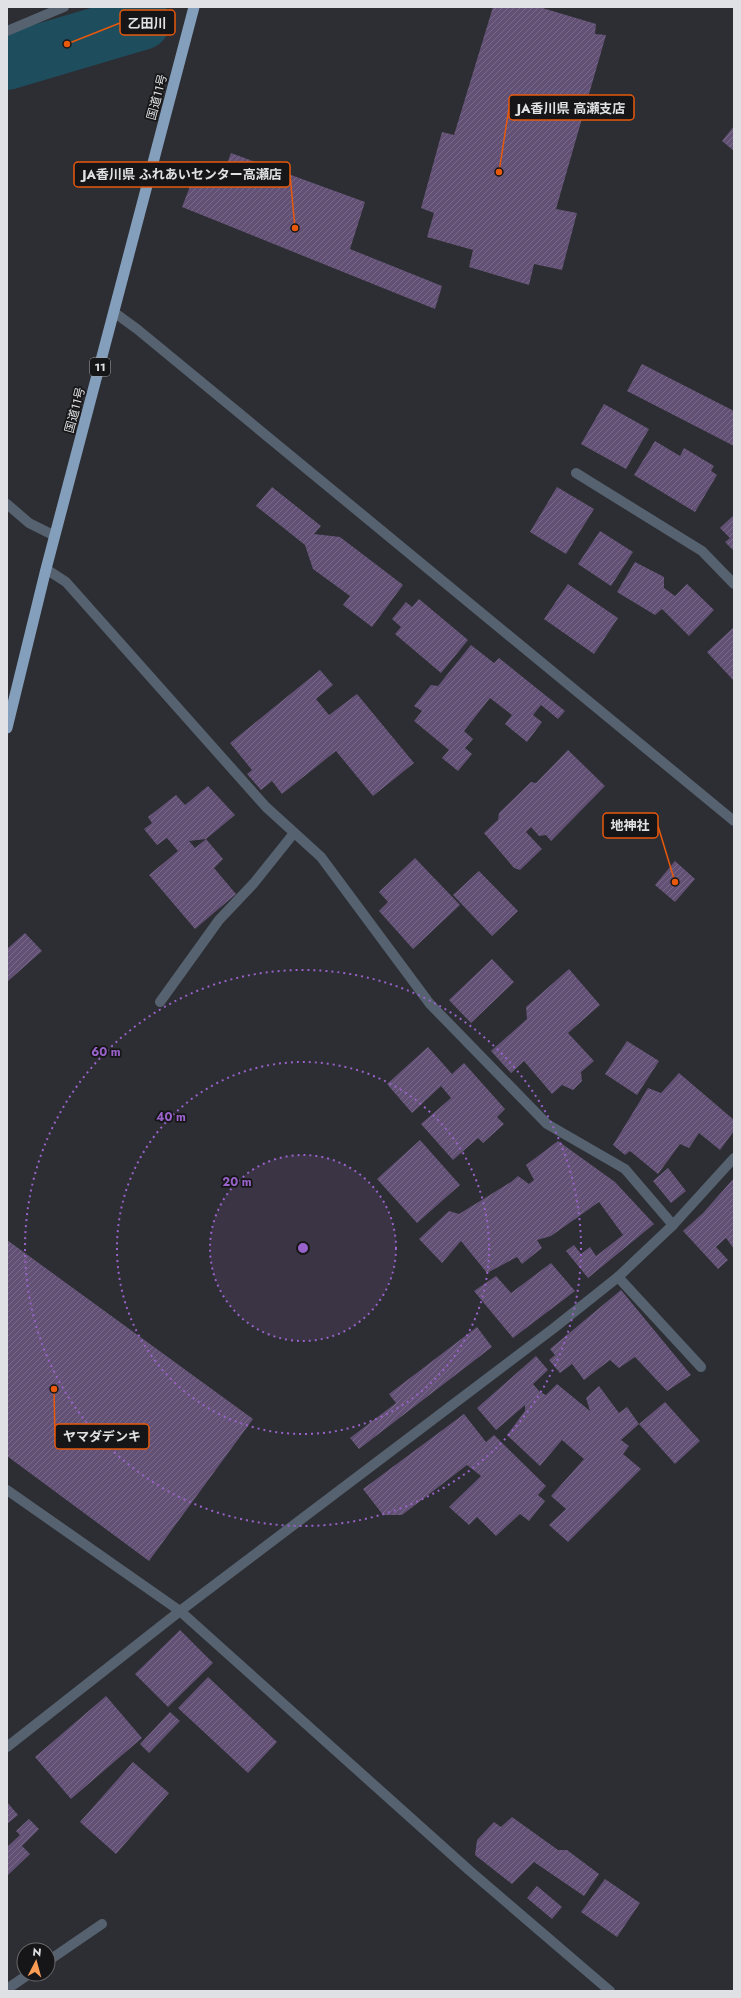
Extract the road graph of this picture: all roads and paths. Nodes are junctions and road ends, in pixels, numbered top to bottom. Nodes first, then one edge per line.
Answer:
1 (64, 7) edge
2 (194, 7) edge
3 (7, 31) edge
4 (114, 313) junction
5 (576, 473) dead end
6 (7, 504) edge
7 (55, 536) junction
8 (46, 568) junction
9 (734, 584) edge
10 (7, 728) edge
11 (734, 820) edge
12 (294, 833) junction
13 (160, 1002) dead end
14 (734, 1158) edge
15 (673, 1225) junction
16 (618, 1277) junction
17 (701, 1367) dead end
18 (7, 1490) edge
19 (180, 1611) junction
20 (7, 1747) edge
21 (102, 1924) dead end
22 (56, 1956) edge
23 (17, 1982) edge
24 (7, 1989) edge
25 (610, 1991) edge

1 - 3 street
2 - 4 highway, 国道11号 / 11
4 - 7 highway, 国道11号 / 11
4 - 11 street
5 - 9 street
6 - 7 street
7 - 8 highway, 国道11号 / 11
8 - 10 highway, 国道11号 / 11
8 - 12 street
12 - 13 street
12 - 15 street
14 - 15 street
15 - 16 street
16 - 17 street
16 - 19 street
18 - 19 street
19 - 20 street
19 - 25 street
21 - 22 street
23 - 24 street

